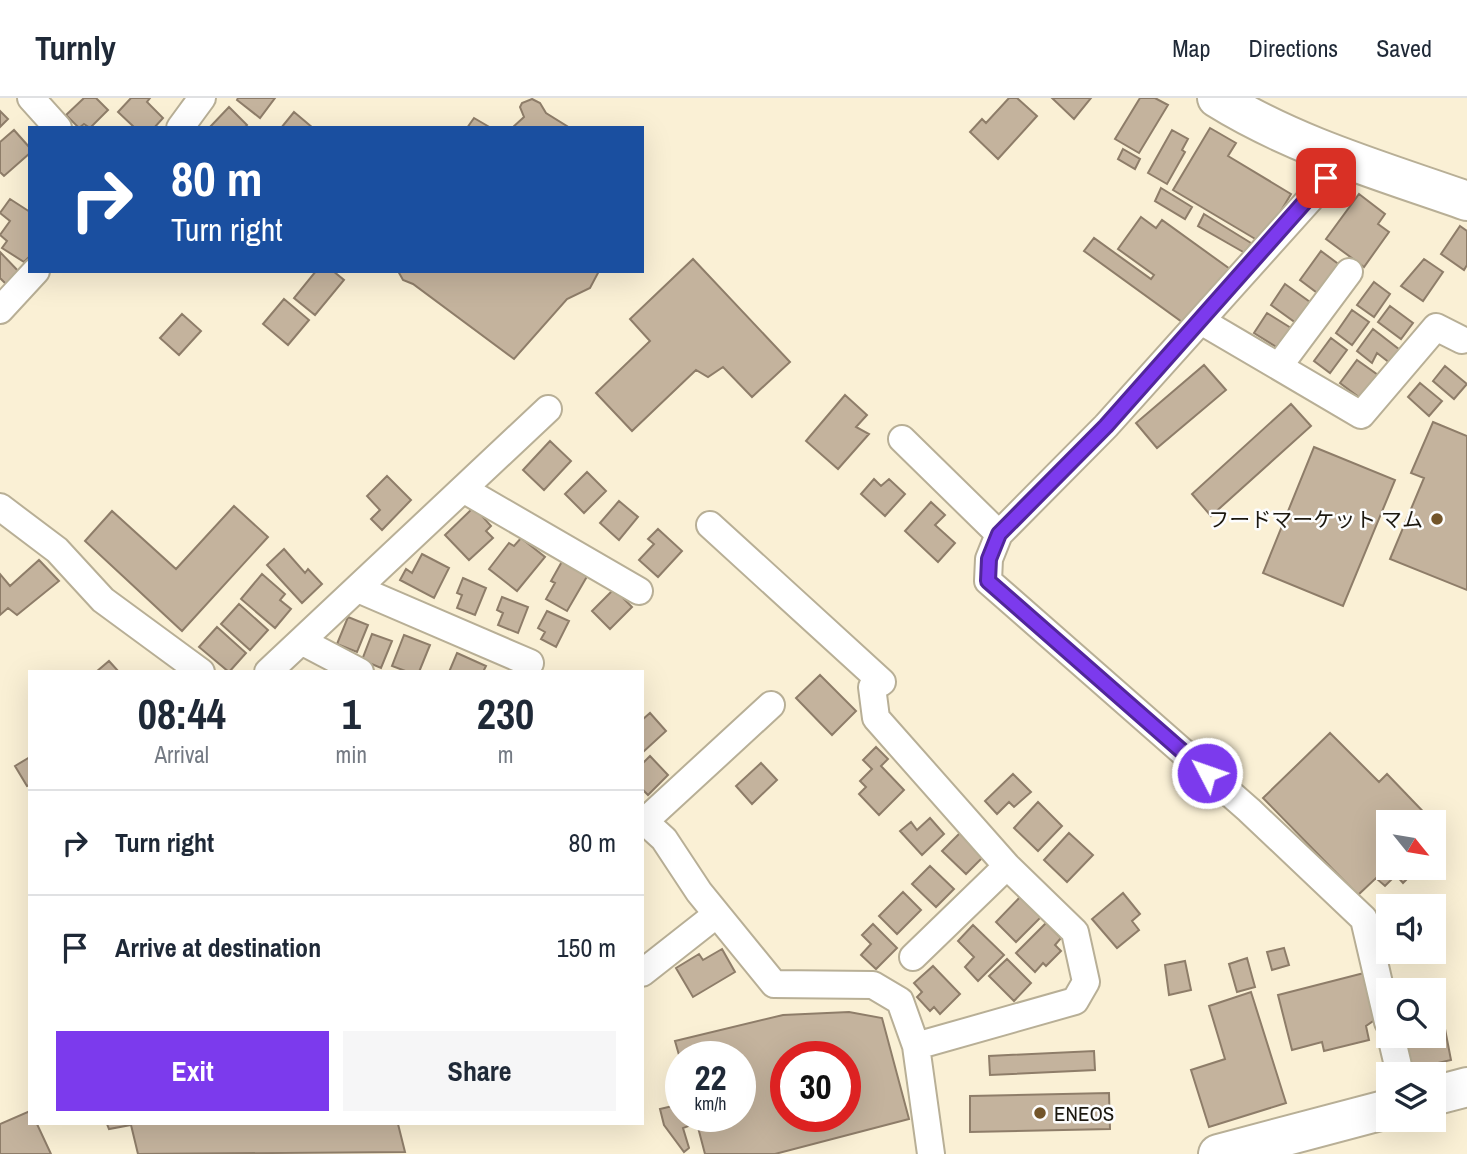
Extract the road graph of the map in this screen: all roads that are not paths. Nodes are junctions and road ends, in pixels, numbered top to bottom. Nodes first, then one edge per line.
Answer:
1 (31, 98) edge
2 (200, 98) edge
3 (1217, 98) edge
4 (56, 126) edge
5 (181, 126) edge
6 (1342, 158) junction
7 (1467, 201) edge
8 (1349, 272) dead end
9 (34, 273) edge
10 (0, 310) edge
11 (1200, 321) junction
12 (1462, 340) dead end
13 (1279, 366) junction
14 (548, 410) dead end
15 (902, 439) dead end
16 (463, 489) junction
17 (0, 507) edge
18 (710, 524) dead end
19 (999, 534) junction
20 (358, 589) junction
21 (639, 591) dead end
22 (303, 642) junction
23 (530, 663) dead end
24 (198, 670) edge
25 (270, 670) edge
26 (355, 670) edge
27 (771, 705) dead end
28 (644, 819) edge
29 (644, 821) edge
30 (1007, 866) junction
31 (717, 914) junction
32 (912, 957) dead end
33 (644, 971) edge
34 (1378, 978) edge
35 (916, 1046) junction
36 (1467, 1087) edge
37 (1446, 1093) edge
38 (1376, 1112) edge
39 (931, 1154) edge
40 (1218, 1154) edge

1 - 4 street
2 - 5 street
3 - 6 main road
6 - 7 main road
6 - 11 street
8 - 13 street
9 - 10 street
11 - 13 street
11 - 19 street
12 - 13 street
14 - 16 street
15 - 19 street
16 - 20 street
16 - 21 street
17 - 24 street
18 - 30 street
19 - 34 street
20 - 22 street
20 - 23 street
22 - 25 street
22 - 26 street
27 - 28 street
29 - 31 street
30 - 32 street
30 - 35 street
31 - 33 street
31 - 35 street
35 - 39 street
36 - 37 main road
38 - 40 main road

